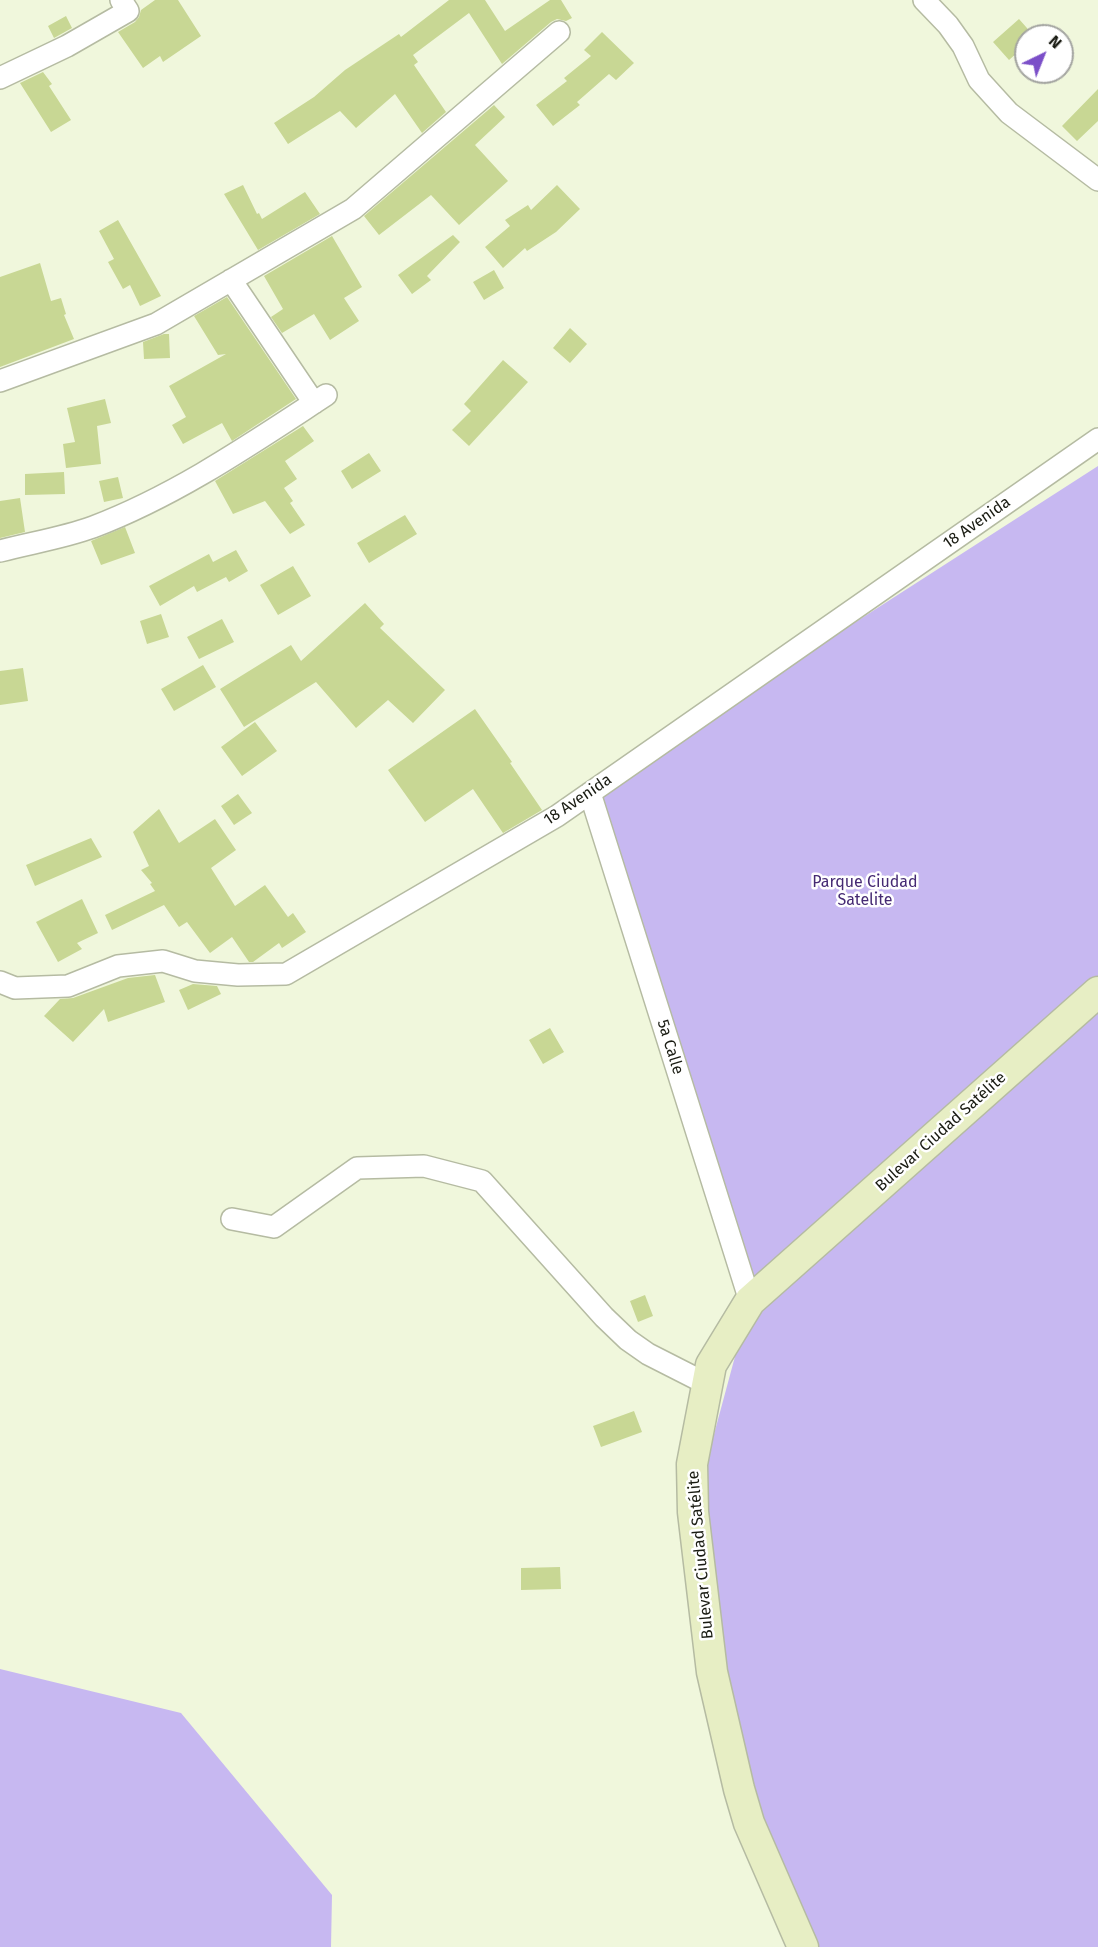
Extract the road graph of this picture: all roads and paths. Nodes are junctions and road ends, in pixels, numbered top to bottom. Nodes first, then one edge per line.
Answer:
1 (121, 0) edge
2 (924, 0) edge
3 (559, 32) dead end
4 (0, 78) edge
5 (1098, 180) edge
6 (231, 280) junction
7 (0, 381) edge
8 (1098, 439) edge
9 (0, 551) edge
10 (590, 793) junction
11 (0, 982) edge
12 (1098, 992) edge
13 (232, 1219) dead end
14 (750, 1301) junction
15 (707, 1384) junction
16 (803, 1947) edge

1 - 4 street
2 - 5 street
3 - 6 street
6 - 7 street
6 - 9 street
8 - 10 street, 18 Avenida
10 - 11 street, 18 Avenida
10 - 14 street, 5a Calle
12 - 14 street, Bulevar Ciudad Satélite
13 - 15 street
14 - 15 street, Bulevar Ciudad Satélite
15 - 16 street, Bulevar Ciudad Satélite

